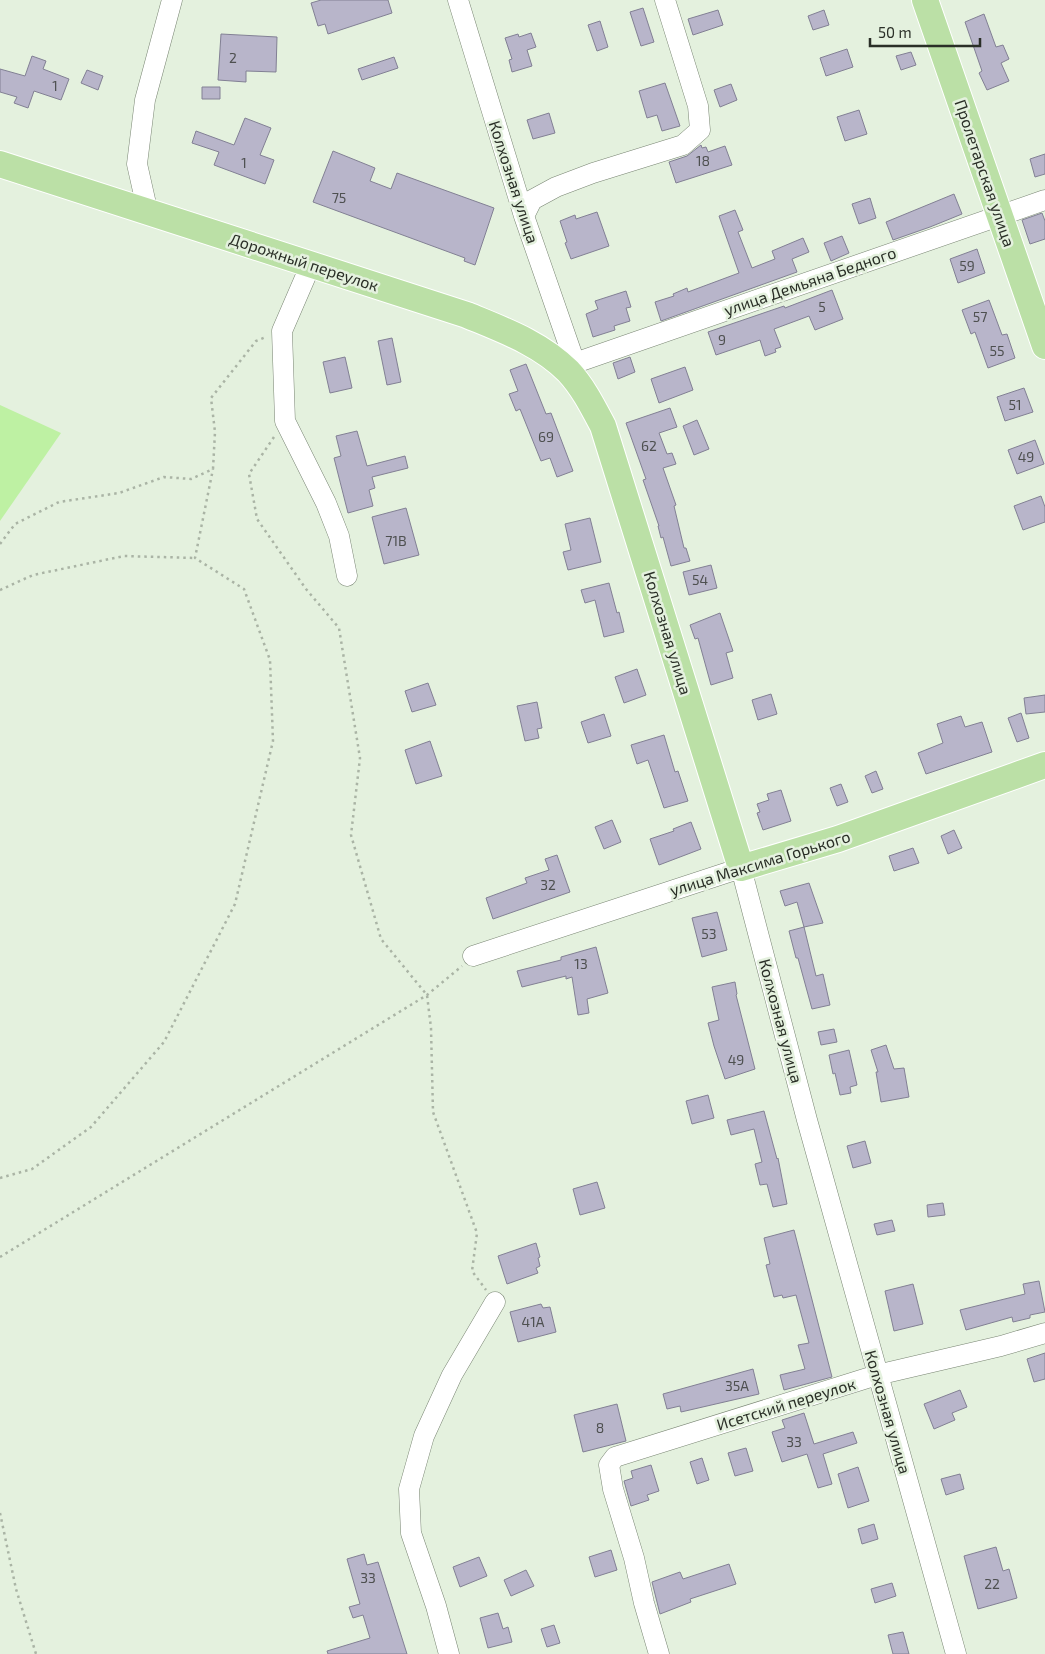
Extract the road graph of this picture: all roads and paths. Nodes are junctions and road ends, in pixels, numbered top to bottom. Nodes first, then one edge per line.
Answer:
1 (172, 0) edge
2 (458, 0) edge
3 (665, 0) edge
4 (925, 0) edge
5 (0, 164) edge
6 (1045, 200) edge
7 (148, 213) junction
8 (1000, 215) junction
9 (524, 216) junction
10 (311, 264) junction
11 (282, 331) junction
12 (1045, 346) edge
13 (572, 368) junction
14 (586, 396) joint
15 (285, 421) junction
16 (213, 469) junction
17 (0, 544) edge
18 (195, 558) junction
19 (347, 576) dead end
20 (0, 590) edge
21 (1045, 765) edge
22 (741, 868) junction
23 (474, 956) joint
24 (427, 995) junction
25 (0, 1178) edge
26 (0, 1257) edge
27 (495, 1302) joint
28 (1045, 1333) edge
29 (877, 1375) junction
30 (0, 1512) edge
31 (36, 1654) edge
32 (449, 1654) edge
33 (659, 1654) edge
34 (956, 1654) edge

1 - 7 street
2 - 9 street, Колхозная улица
3 - 9 street
4 - 8 main road, Пролетарская улица
5 - 7 main road, Дорожный переулок
6 - 8 street, улица Демьяна Бедного
7 - 10 main road, Дорожный переулок
8 - 12 main road, Пролетарская улица
8 - 13 street, улица Демьяна Бедного
9 - 13 street, Колхозная улица
10 - 11 street
10 - 13 main road, Дорожный переулок
11 - 15 street
11 - 16 path
13 - 14 main road, Дорожный переулок
14 - 22 main road, Колхозная улица
15 - 19 street
15 - 24 path
16 - 17 path
16 - 18 path
18 - 20 path
18 - 25 path
21 - 22 main road, улица Максима Горького
22 - 23 street, улица Максима Горького
22 - 29 street, Колхозная улица
23 - 24 path
24 - 26 path
24 - 27 path
27 - 32 street
28 - 29 street, Исетский переулок
29 - 33 street, Исетский переулок
29 - 34 street, Колхозная улица
30 - 31 path

